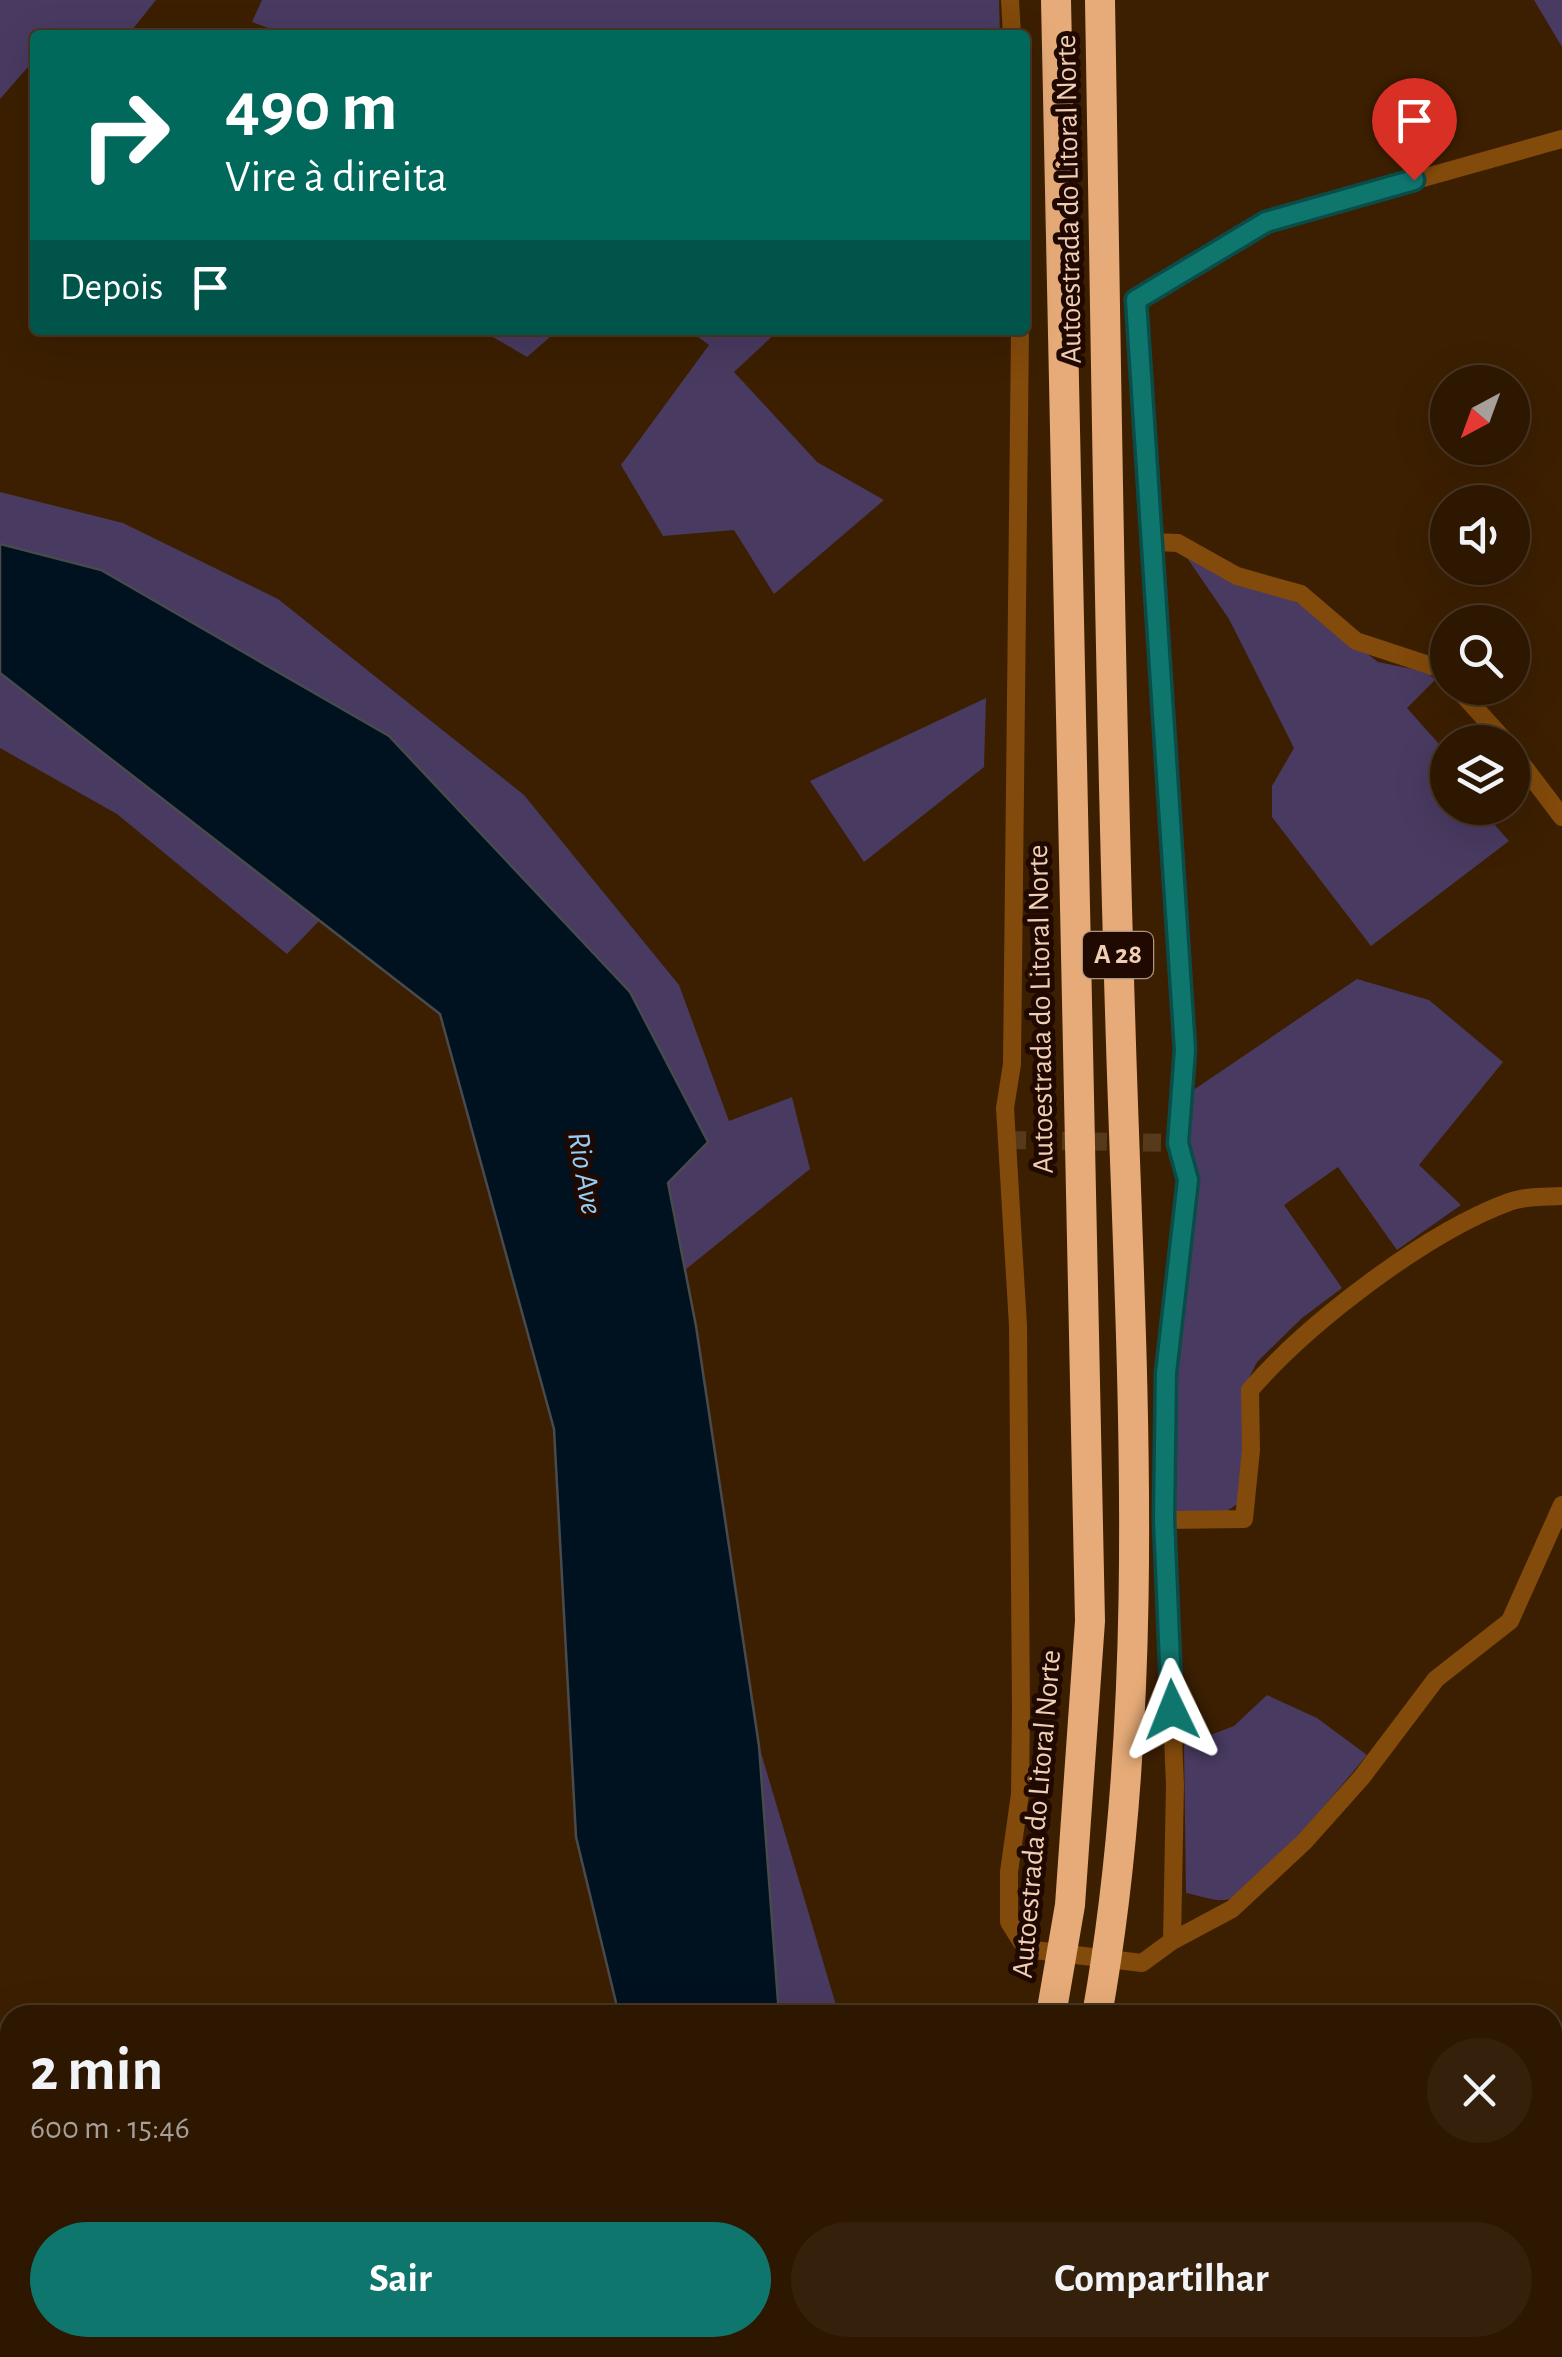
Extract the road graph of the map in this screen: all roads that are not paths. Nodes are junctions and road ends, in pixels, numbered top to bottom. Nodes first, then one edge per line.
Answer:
1 (1010, 0) edge
2 (1056, 0) edge
3 (1100, 0) edge
4 (1012, 30) edge
5 (1562, 138) edge
6 (1020, 335) edge
7 (1155, 542) junction
8 (1430, 667) edge
9 (1472, 705) edge
10 (1491, 725) edge
11 (1530, 774) edge
12 (1562, 816) edge
13 (1562, 1196) edge
14 (1562, 1505) edge
15 (1164, 1520) junction
16 (1172, 1941) junction
17 (1054, 2005) edge
18 (1099, 2005) edge

1 - 4 street
2 - 17 highway, Autoestrada do Litoral Norte / A 28
3 - 18 highway, Autoestrada do Litoral Norte / A 28
5 - 7 street
6 - 16 street
7 - 8 street
7 - 15 street
9 - 10 street
11 - 12 street
13 - 15 street
14 - 16 street
15 - 16 street

